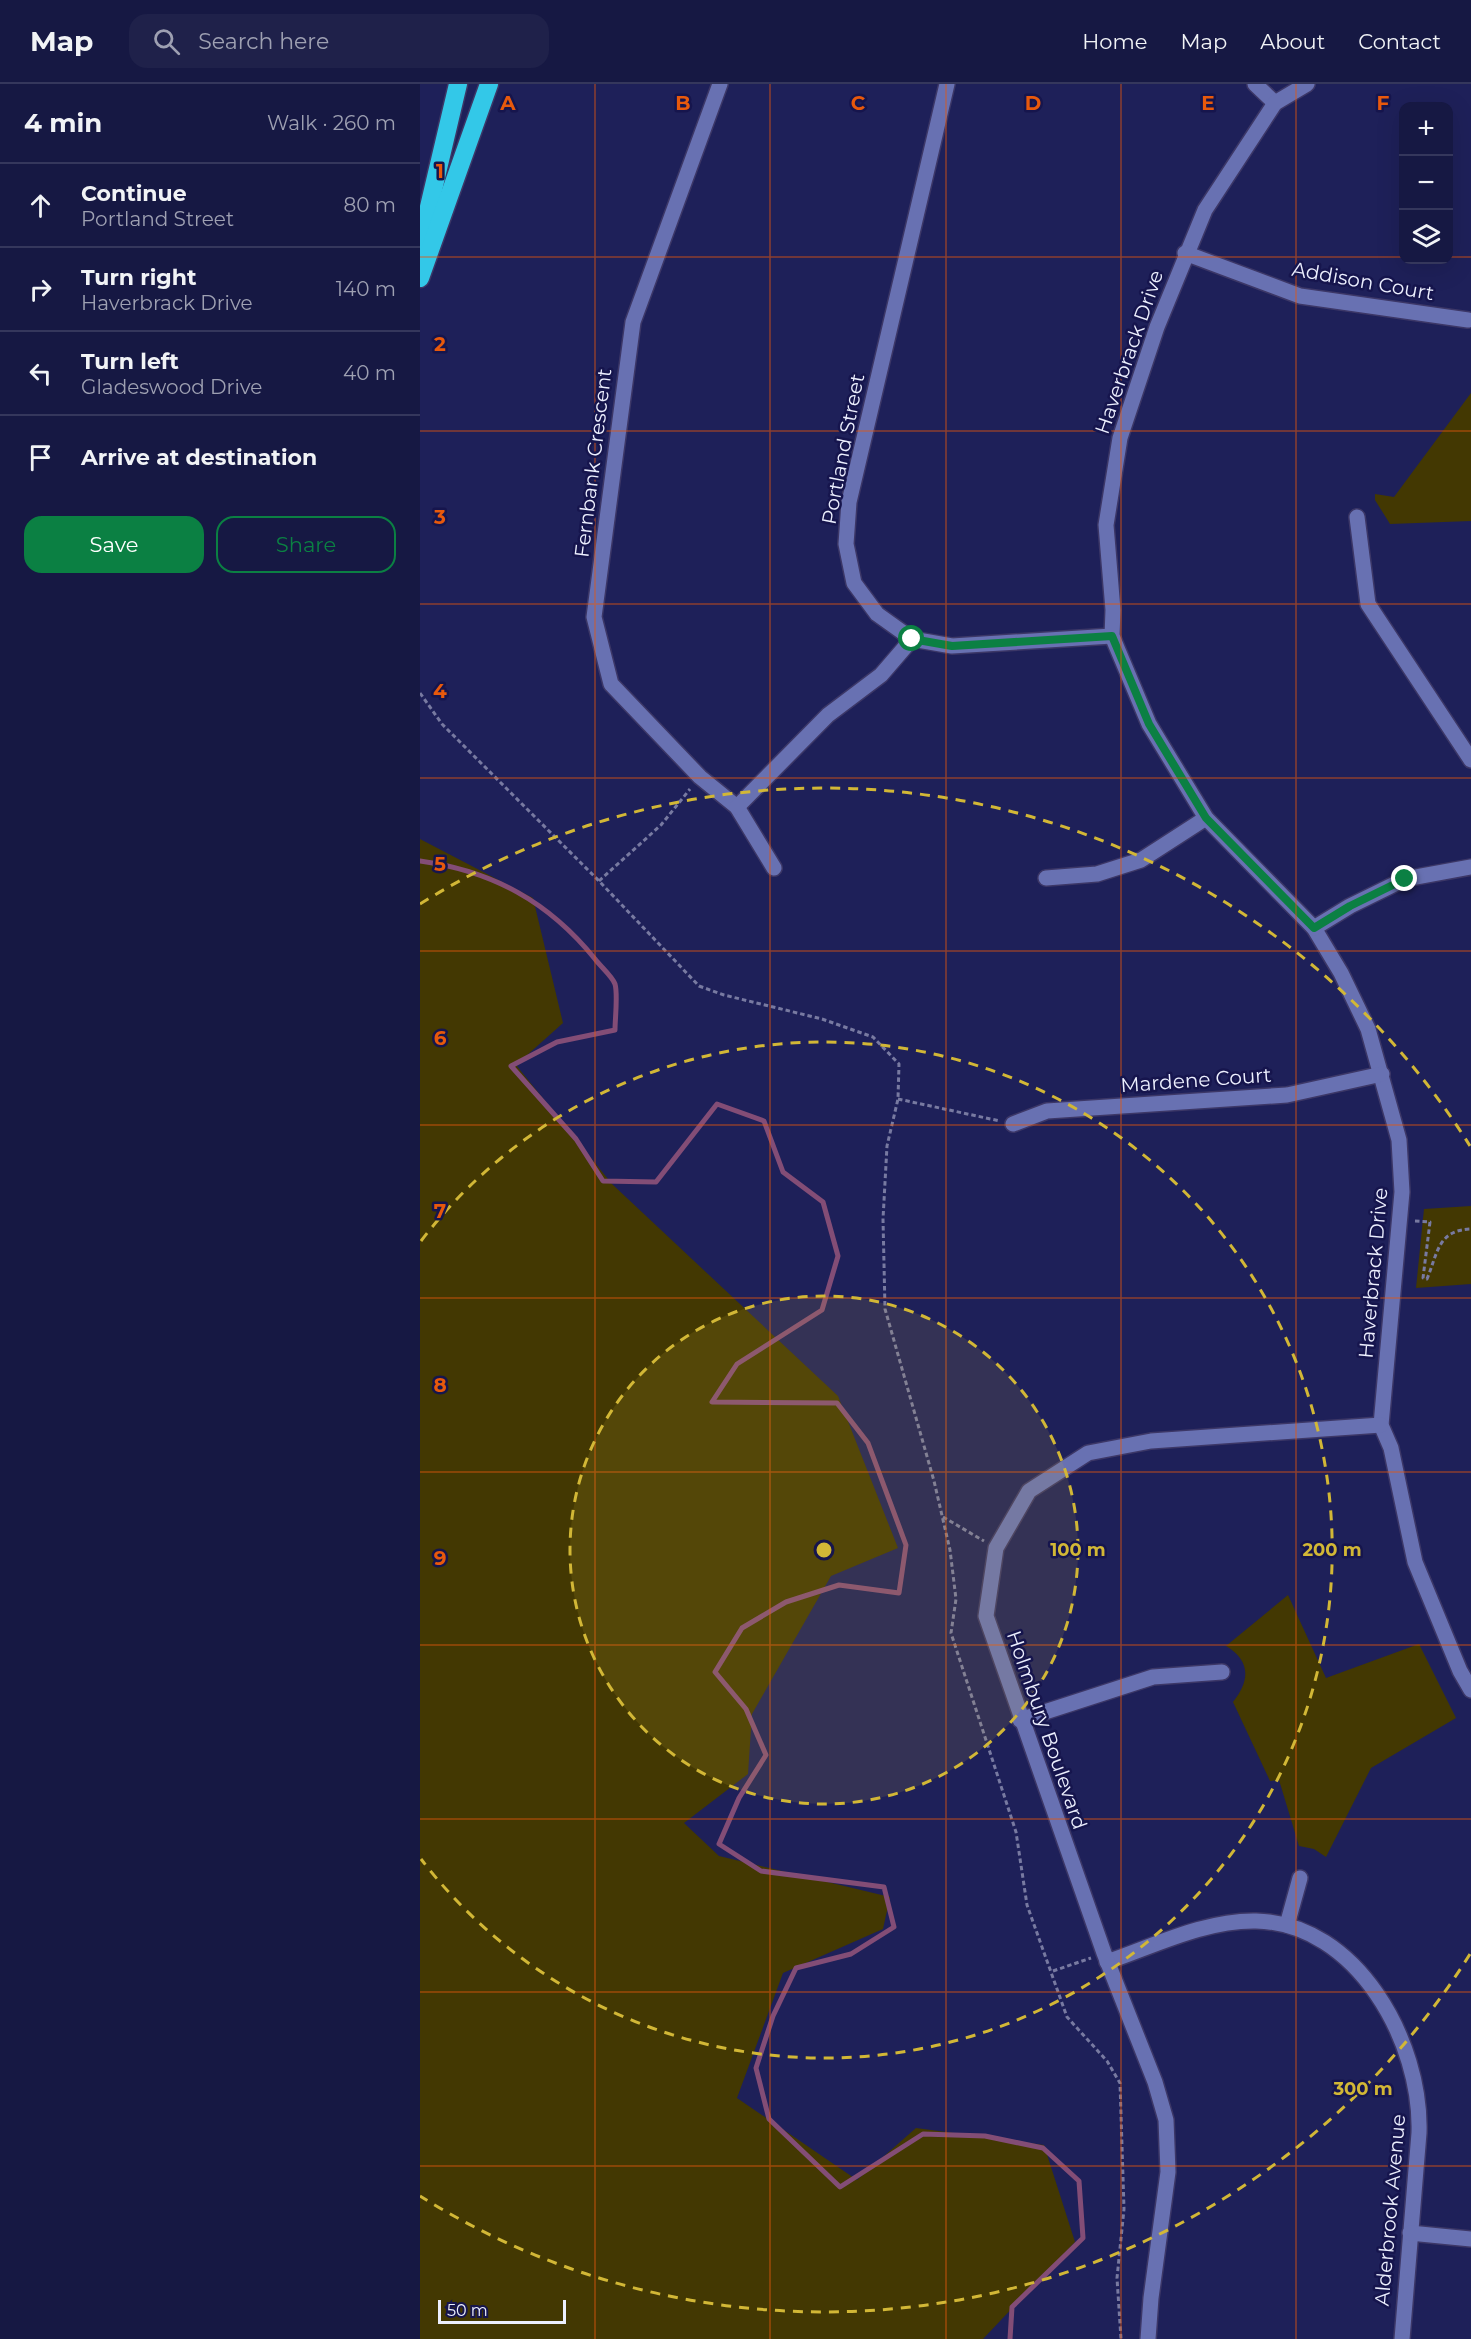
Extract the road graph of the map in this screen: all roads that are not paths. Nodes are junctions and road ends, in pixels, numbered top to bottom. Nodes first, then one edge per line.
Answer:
1 (458, 84) edge
2 (489, 84) edge
3 (720, 84) edge
4 (947, 84) edge
5 (1255, 84) edge
6 (1307, 84) edge
7 (1275, 103) junction
8 (420, 246) edge
9 (1185, 253) junction
10 (420, 279) edge
11 (1468, 320) dead end
12 (1357, 517) dead end
13 (1112, 636) junction
14 (912, 639) junction
15 (1471, 760) edge
16 (737, 807) junction
17 (1206, 818) junction
18 (1471, 867) edge
19 (774, 868) dead end
20 (1046, 878) dead end
21 (1314, 928) junction
22 (1382, 1074) junction
23 (1013, 1124) road end
24 (1381, 1425) junction
25 (1465, 1668) edge
26 (1222, 1672) dead end
27 (1471, 1690) edge
28 (1020, 1720) junction
29 (1300, 1878) dead end
30 (1287, 1924) junction
31 (1106, 1958) junction
32 (1410, 2233) junction
33 (1471, 2239) edge
34 (1148, 2339) edge
35 (1402, 2339) edge

1 - 8 highway
2 - 10 highway
3 - 16 street, Fernbank Crescent
4 - 14 street, Portland Street
5 - 7 street
6 - 7 street, Haverbrack Drive
7 - 9 street, Haverbrack Drive
9 - 11 street, Addison Court
9 - 13 street, Haverbrack Drive
12 - 15 street
13 - 14 street, Portland Street
13 - 17 street, Haverbrack Drive
14 - 16 street
16 - 19 street, Fernbank Crescent
17 - 20 street
17 - 21 street, Haverbrack Drive
18 - 21 street
21 - 22 street, Haverbrack Drive
22 - 23 street, Mardene Court
22 - 24 street, Haverbrack Drive
24 - 25 street, Haverbrack Drive
24 - 28 street, Holmbury Boulevard
25 - 27 street, Haverbrack Drive
26 - 28 street
28 - 31 street, Holmbury Boulevard
29 - 30 street
30 - 31 street, Alderbrook Avenue
30 - 32 street, Alderbrook Avenue
31 - 34 street, Holmbury Boulevard
32 - 33 street
32 - 35 street, Alderbrook Avenue

